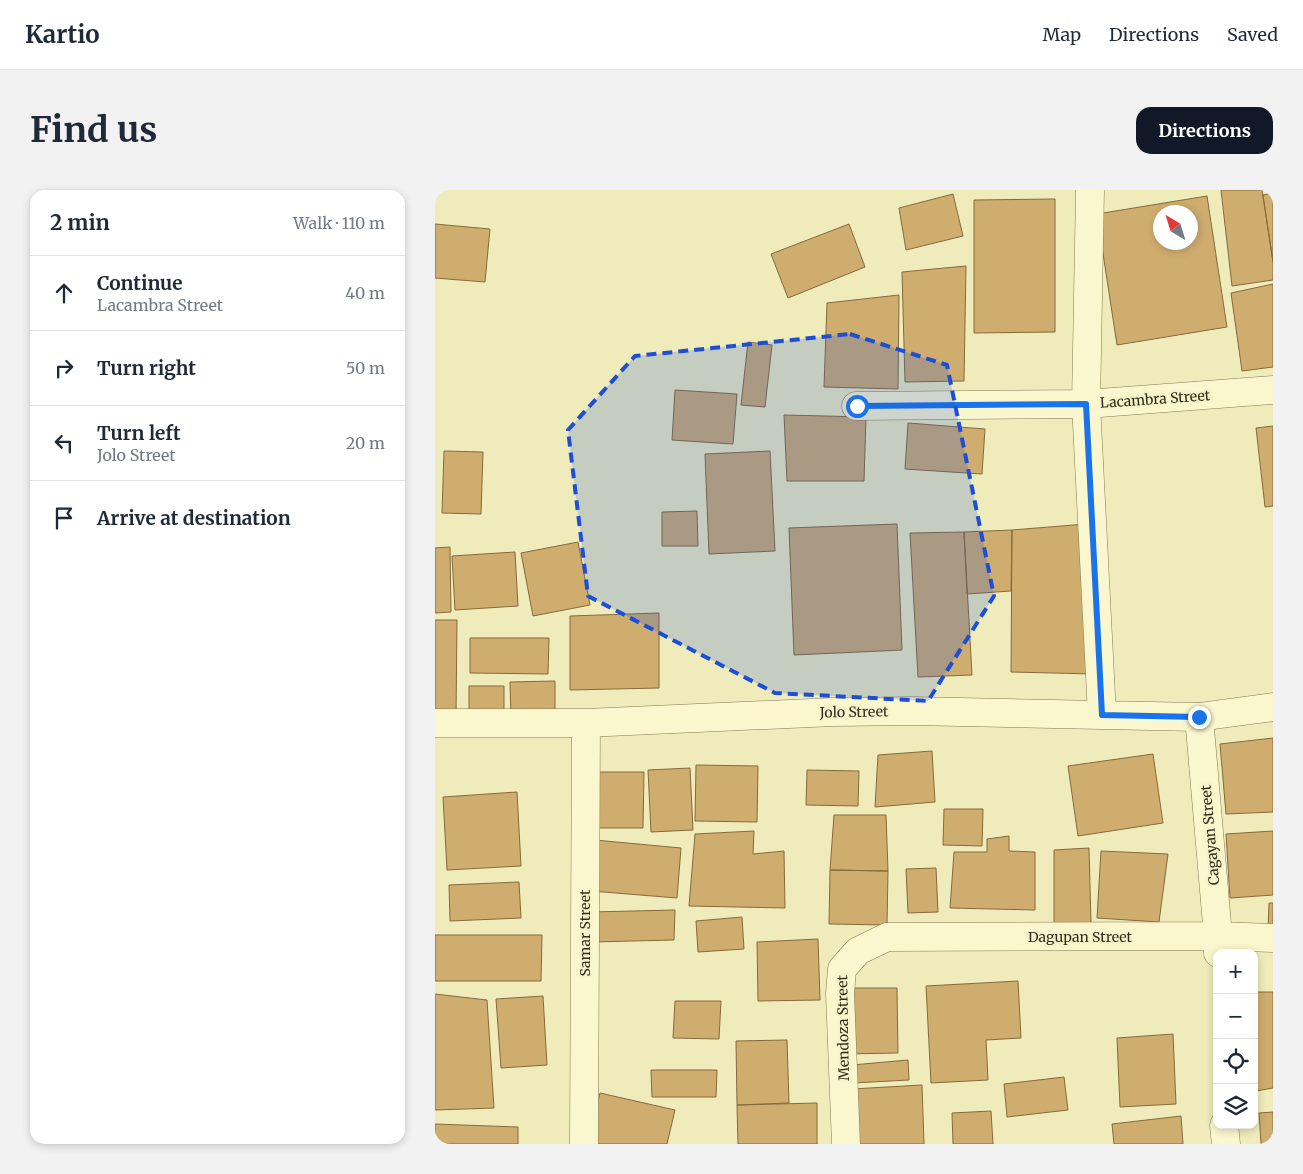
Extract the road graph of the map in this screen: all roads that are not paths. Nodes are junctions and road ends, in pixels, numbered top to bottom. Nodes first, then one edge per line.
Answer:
1 (1090, 190) edge
2 (1273, 390) edge
3 (1086, 404) junction
4 (857, 406) dead end
5 (1273, 707) edge
6 (1102, 715) junction
7 (1199, 717) junction
8 (586, 722) junction
9 (435, 723) edge
10 (887, 937) joint
11 (1273, 938) edge
12 (1218, 944) edge
13 (1224, 1129) edge
14 (584, 1144) edge
15 (846, 1144) edge
16 (1225, 1144) edge

1 - 3 street
2 - 3 street, Lacambra Street
3 - 4 street, Lacambra Street
3 - 6 street
5 - 7 street, Jolo Street
6 - 7 street, Jolo Street
6 - 8 street, Jolo Street
7 - 12 street, Cagayan Street
8 - 9 street, Jolo Street
8 - 14 street, Samar Street
10 - 12 street, Dagupan Street
10 - 15 street, Mendoza Street
11 - 12 street, Dagupan Street
13 - 16 street

